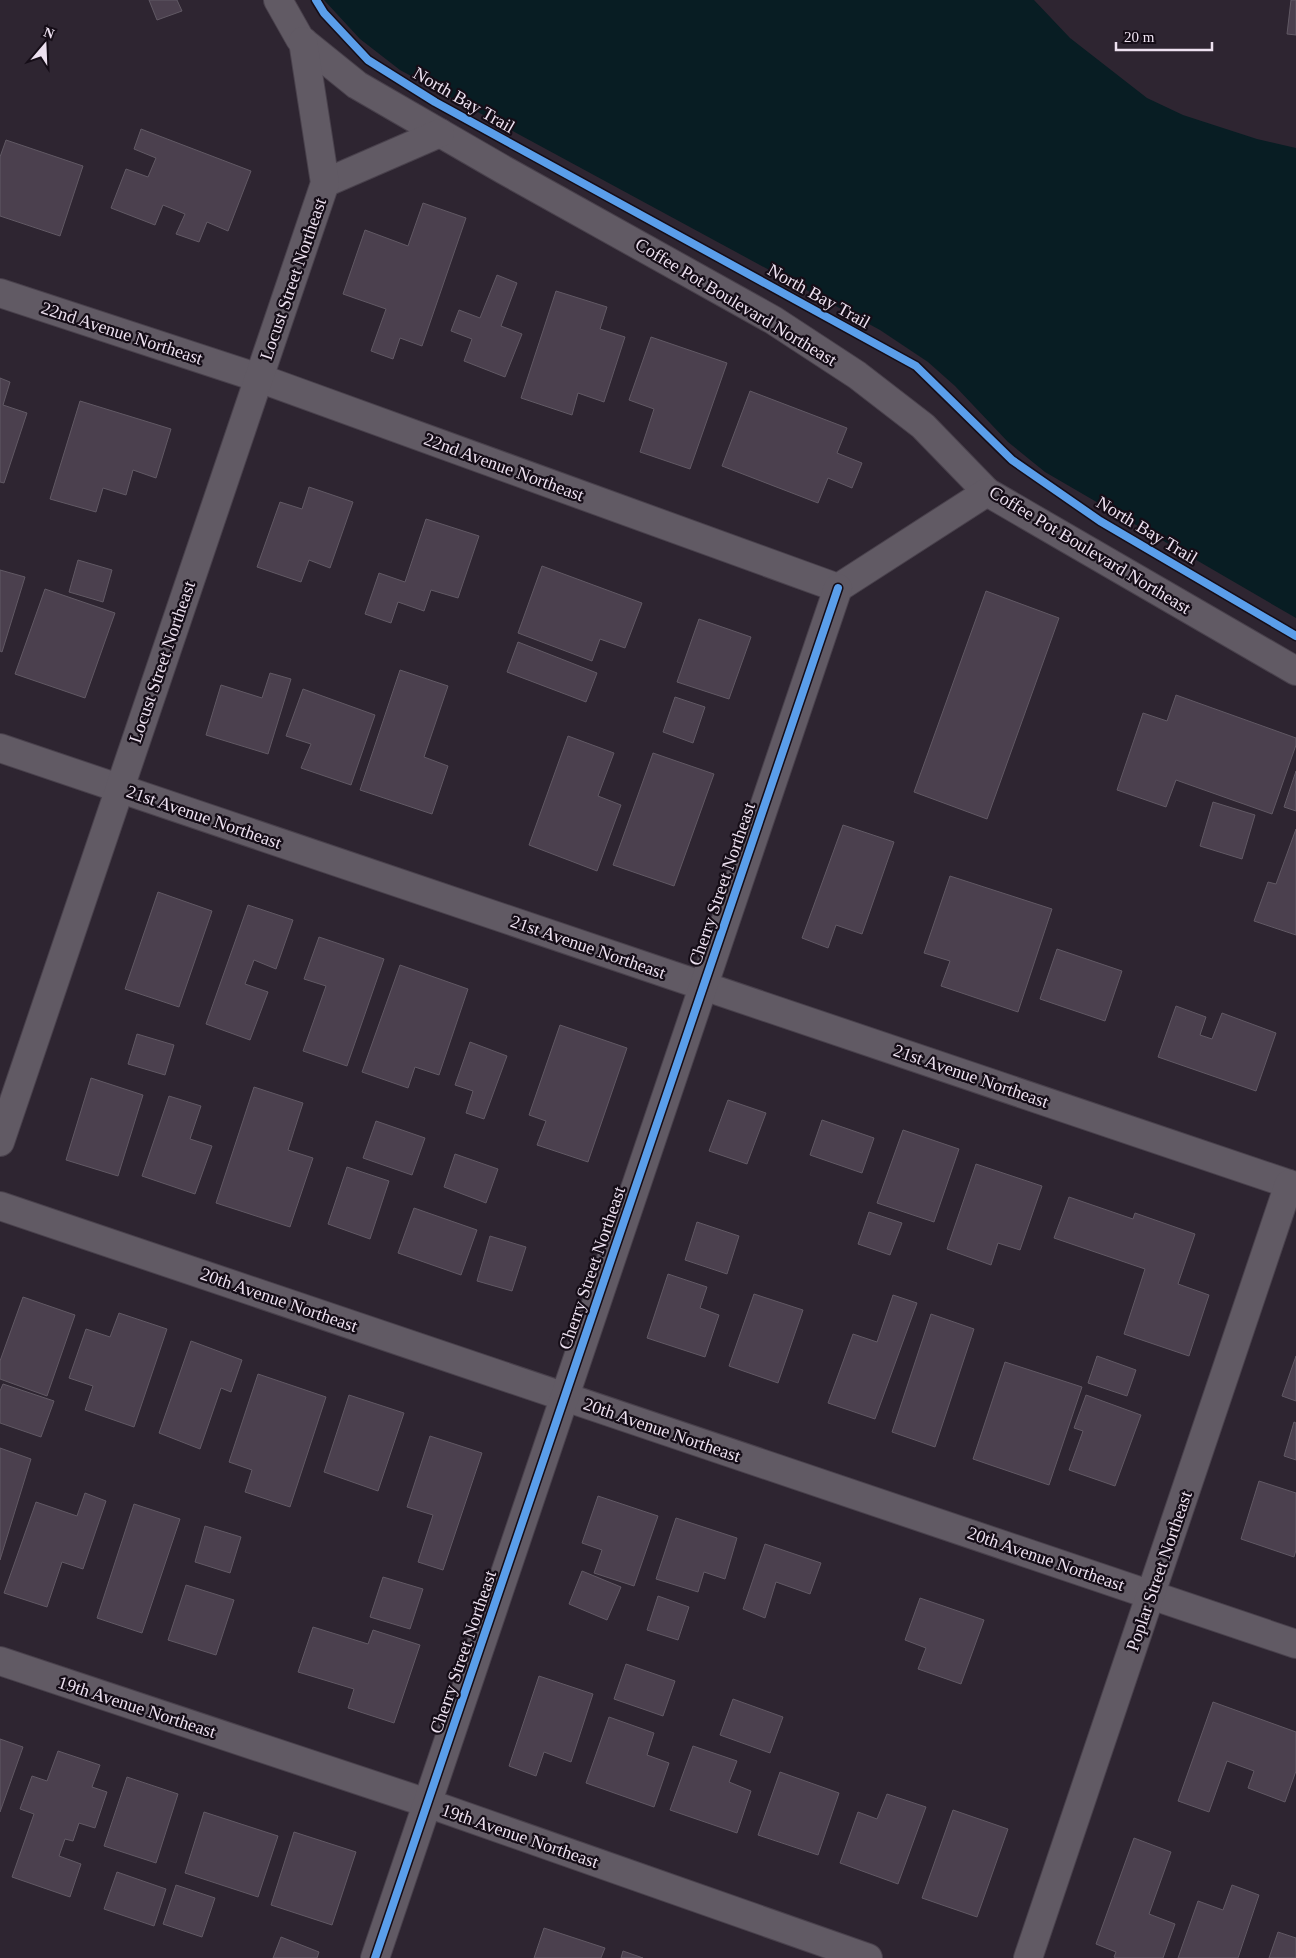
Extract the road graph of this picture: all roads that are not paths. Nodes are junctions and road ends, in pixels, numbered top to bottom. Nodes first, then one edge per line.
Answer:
1 (278, 0) edge
2 (303, 41) junction
3 (440, 133) junction
4 (326, 183) junction
5 (0, 293) edge
6 (259, 378) junction
7 (987, 492) junction
8 (838, 588) junction
9 (1296, 671) edge
10 (0, 748) edge
11 (120, 788) junction
12 (704, 986) junction
13 (0, 1142) edge
14 (1293, 1183) edge
15 (0, 1206) edge
16 (565, 1397) junction
17 (1150, 1594) junction
18 (1296, 1644) edge
19 (0, 1661) edge
20 (427, 1803) junction
21 (375, 1958) edge
22 (868, 1958) edge
23 (1028, 1958) edge

1 - 2 street, Coffee Pot Boulevard Northeast
2 - 3 street, Coffee Pot Boulevard Northeast
2 - 4 street, Locust Street Northeast
3 - 4 street, Locust Street Northeast
3 - 7 street, Coffee Pot Boulevard Northeast
4 - 6 street, Locust Street Northeast
5 - 6 street, 22nd Avenue Northeast
6 - 8 street, 22nd Avenue Northeast
6 - 11 street, Locust Street Northeast
7 - 8 street
7 - 9 street, Coffee Pot Boulevard Northeast
8 - 12 street, Cherry Street Northeast
10 - 11 street, 21st Avenue Northeast
11 - 12 street, 21st Avenue Northeast
11 - 13 street, Locust Street Northeast
12 - 14 street, 21st Avenue Northeast
12 - 16 street, Cherry Street Northeast
14 - 17 street, Poplar Street Northeast
15 - 16 street, 20th Avenue Northeast
16 - 17 street, 20th Avenue Northeast
16 - 20 street, Cherry Street Northeast
17 - 18 street, 20th Avenue Northeast
17 - 23 street, Poplar Street Northeast
19 - 20 street, 19th Avenue Northeast
20 - 21 street, Cherry Street Northeast
20 - 22 street, 19th Avenue Northeast

